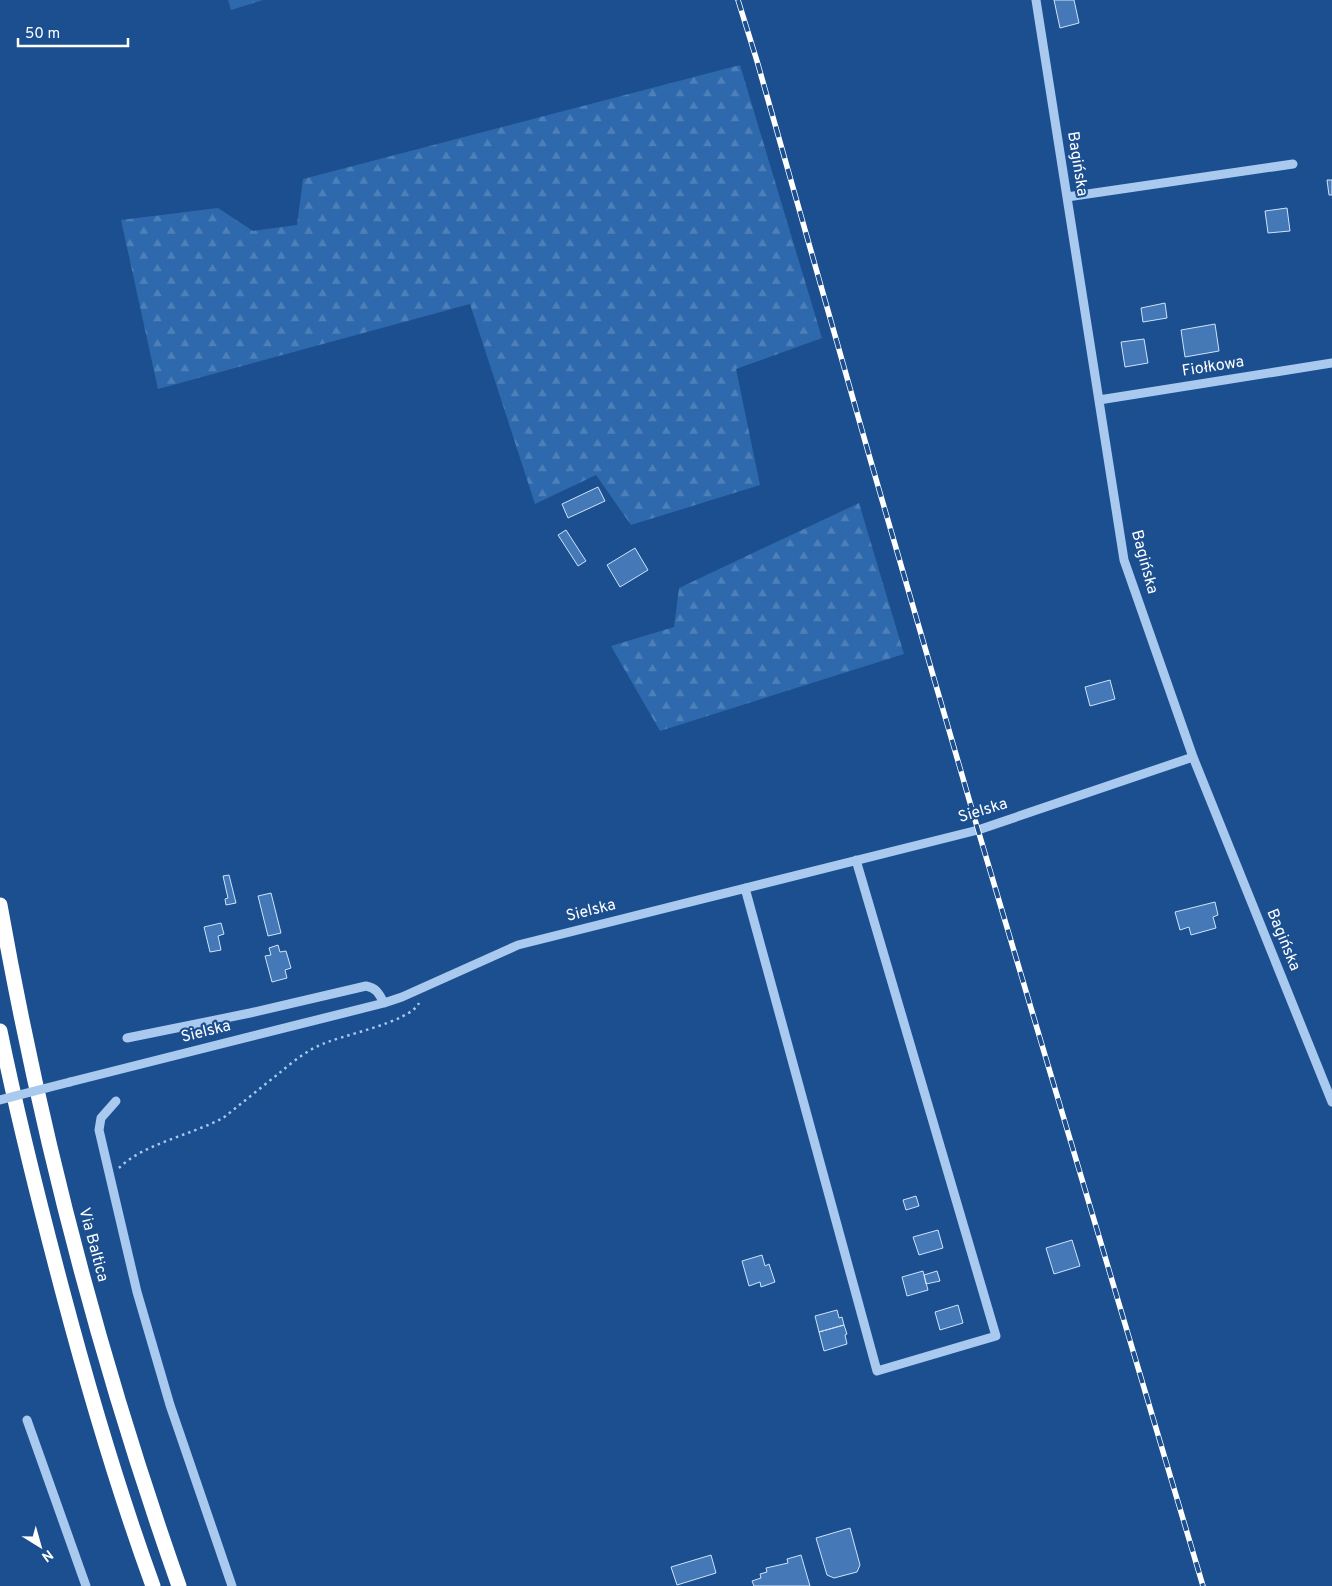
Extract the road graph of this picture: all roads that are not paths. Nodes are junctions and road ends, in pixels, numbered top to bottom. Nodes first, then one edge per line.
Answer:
1 (1036, 0) edge
2 (1293, 164) dead end
3 (1067, 197) junction
4 (1332, 363) edge
5 (1099, 400) junction
6 (1193, 757) junction
7 (856, 860) junction
8 (745, 888) junction
9 (0, 905) edge
10 (384, 1003) junction
11 (0, 1031) edge
12 (127, 1038) dead end
13 (0, 1100) edge
14 (116, 1101) dead end
15 (1332, 1102) edge
16 (27, 1420) dead end
17 (86, 1586) edge
18 (153, 1586) edge
19 (179, 1586) edge
20 (232, 1586) edge

1 - 3 street, Bagińska
2 - 3 street
3 - 5 street, Bagińska
4 - 5 street, Fiołkowa
5 - 6 street, Bagińska
6 - 7 street, Sielska
6 - 15 street, Bagińska
7 - 8 street, Sielska
7 - 8 street
8 - 10 street, Sielska
9 - 19 highway, Via Baltica
10 - 12 street
10 - 13 street, Sielska, bridge
11 - 18 highway
14 - 20 street
16 - 17 street

